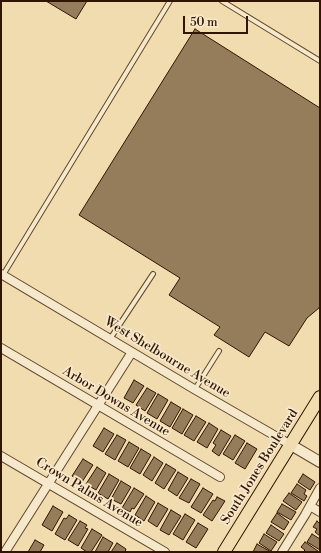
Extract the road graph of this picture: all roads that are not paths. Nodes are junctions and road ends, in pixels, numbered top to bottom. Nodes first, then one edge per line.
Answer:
1 (170, 1) edge
2 (222, 1) edge
3 (320, 61) edge
4 (153, 274) dead end
5 (2, 275) edge
6 (110, 339) junction
7 (1, 348) edge
8 (219, 351) dead end
9 (132, 352) junction
10 (194, 389) junction
11 (320, 397) edge
12 (98, 405) junction
13 (291, 445) junction
14 (1, 456) edge
15 (320, 462) edge
16 (220, 477) dead end
17 (48, 484) junction
18 (320, 488) edge
19 (310, 506) junction
20 (320, 512) edge
21 (5, 552) edge
22 (165, 552) edge
23 (224, 552) edge
24 (282, 552) edge

1 - 5 lane
2 - 3 lane
4 - 6 lane
5 - 6 street, West Shelbourne Avenue
6 - 9 street, West Shelbourne Avenue
7 - 12 street, Arbor Downs Avenue
8 - 10 lane
9 - 10 street, West Shelbourne Avenue
9 - 12 street
10 - 13 street, West Shelbourne Avenue
11 - 13 main road, South Jones Boulevard
12 - 16 street, Arbor Downs Avenue
12 - 17 street
13 - 15 street, West Shelbourne Avenue
13 - 23 main road, South Jones Boulevard
14 - 17 street, Crown Palms Avenue
17 - 21 street
17 - 22 street, Crown Palms Avenue
18 - 19 street
19 - 20 street
19 - 24 street

